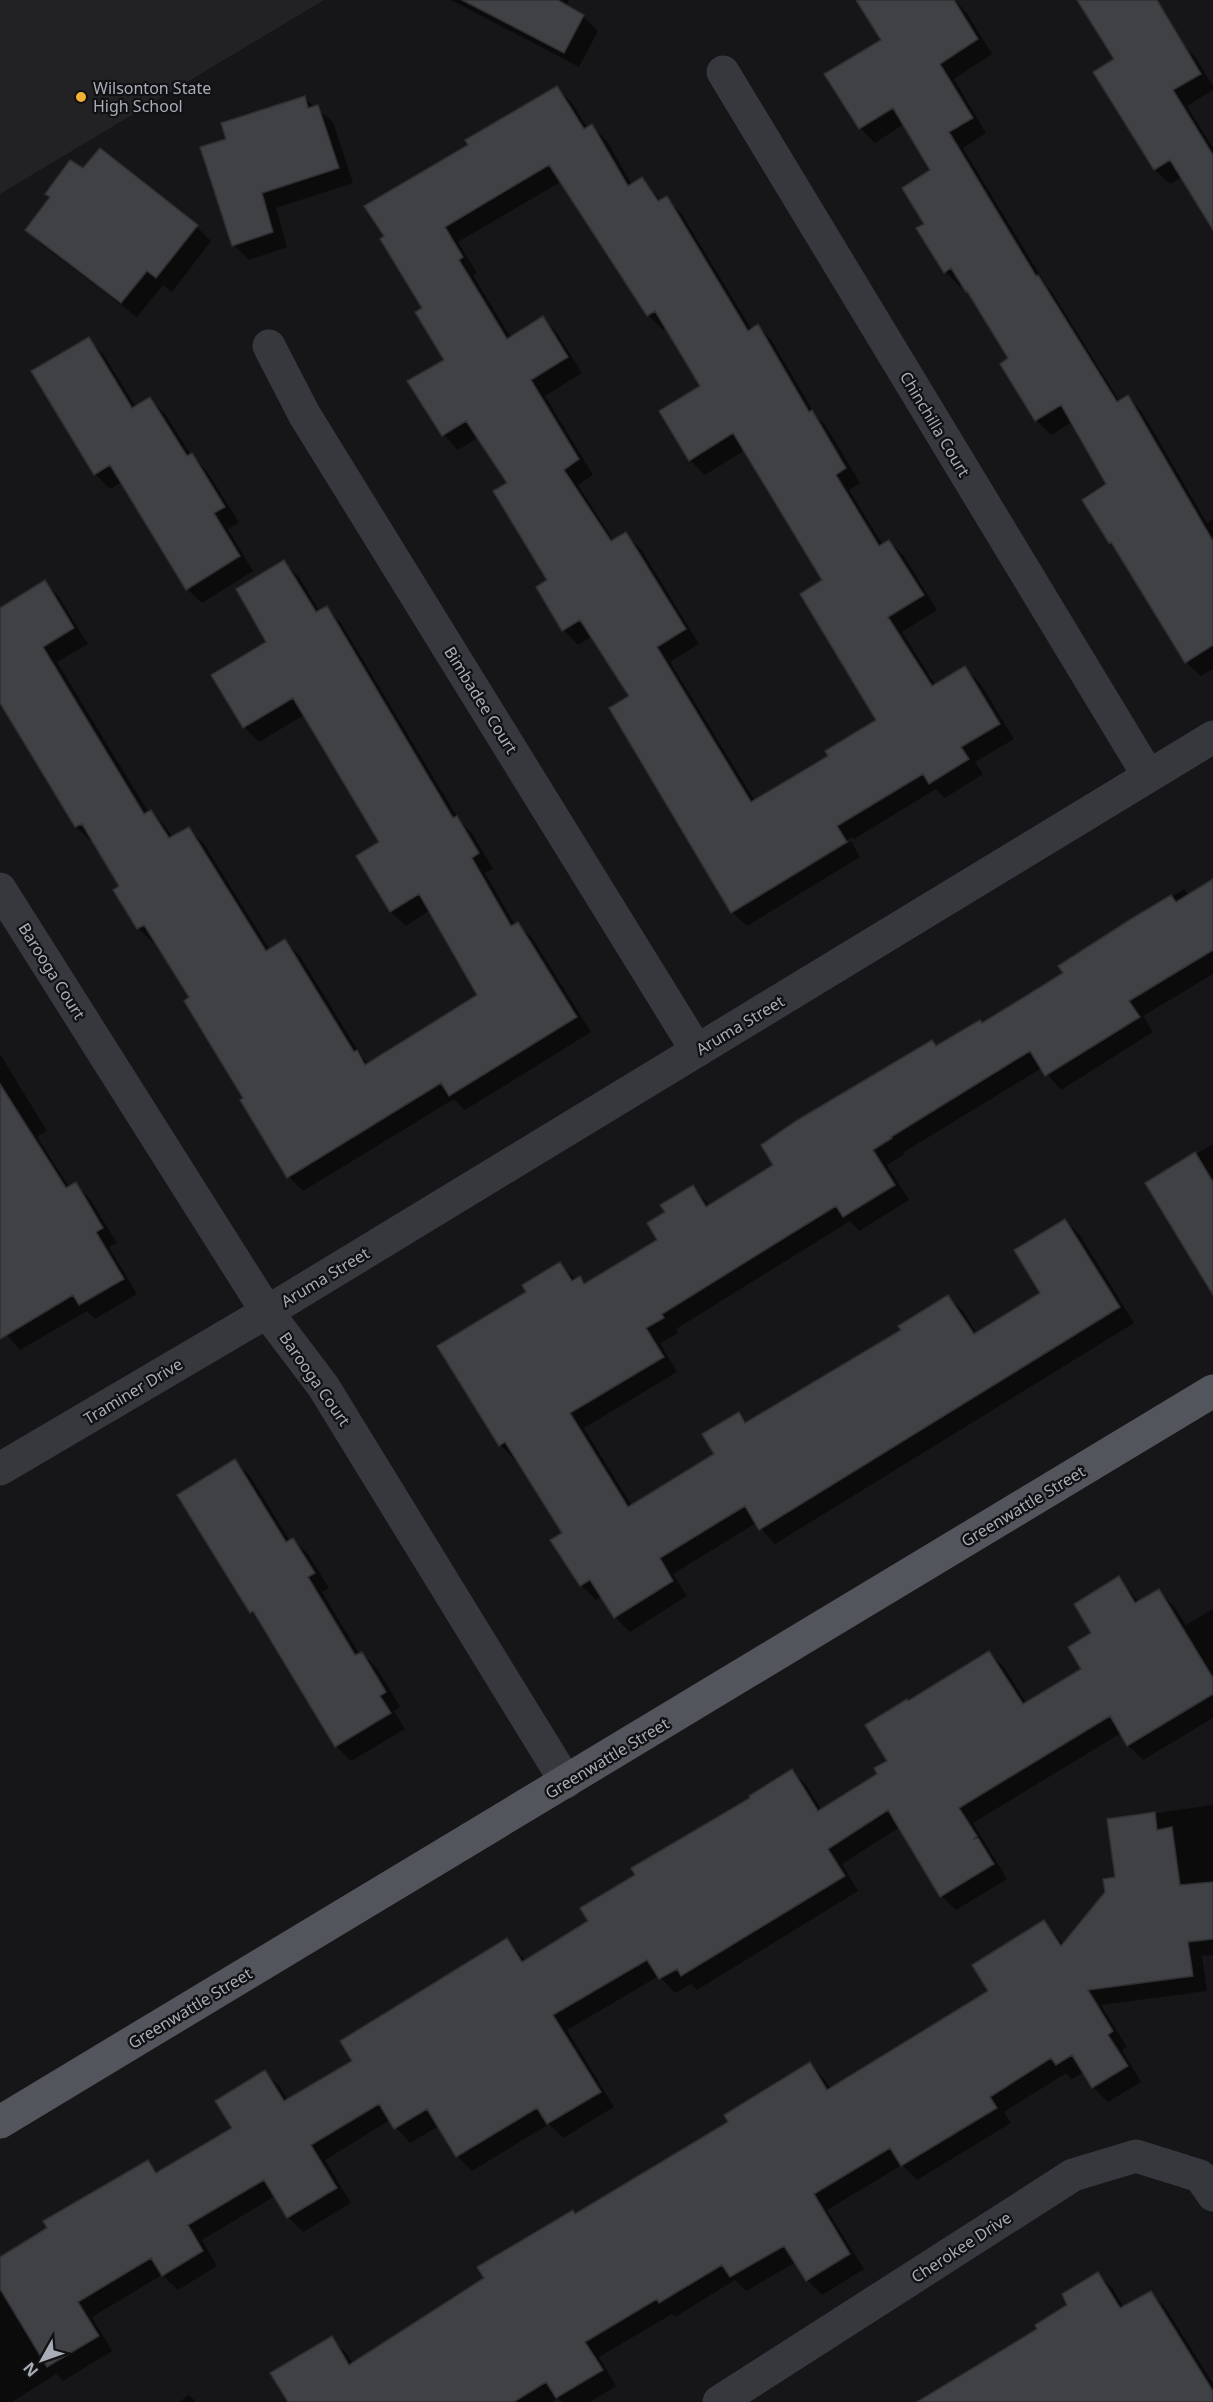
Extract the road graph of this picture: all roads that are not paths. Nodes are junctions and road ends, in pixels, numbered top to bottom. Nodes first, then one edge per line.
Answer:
1 (723, 72) dead end
2 (269, 346) dead end
3 (1213, 737) edge
4 (1148, 776) junction
5 (0, 889) edge
6 (697, 1051) junction
7 (267, 1312) junction
8 (1213, 1391) edge
9 (0, 1469) edge
10 (566, 1782) junction
11 (0, 2122) edge
12 (1213, 2195) edge
13 (719, 2402) edge

1 - 4 street, Chinchilla Court
2 - 6 street, Bimbadee Court
3 - 4 street, Aruma Street
4 - 6 street, Aruma Street
5 - 7 street, Barooga Court
6 - 7 street, Aruma Street
7 - 9 street, Traminer Drive
7 - 10 street, Barooga Court
8 - 10 main road, Greenwattle Street
10 - 11 main road, Greenwattle Street
12 - 13 street, Cherokee Drive

